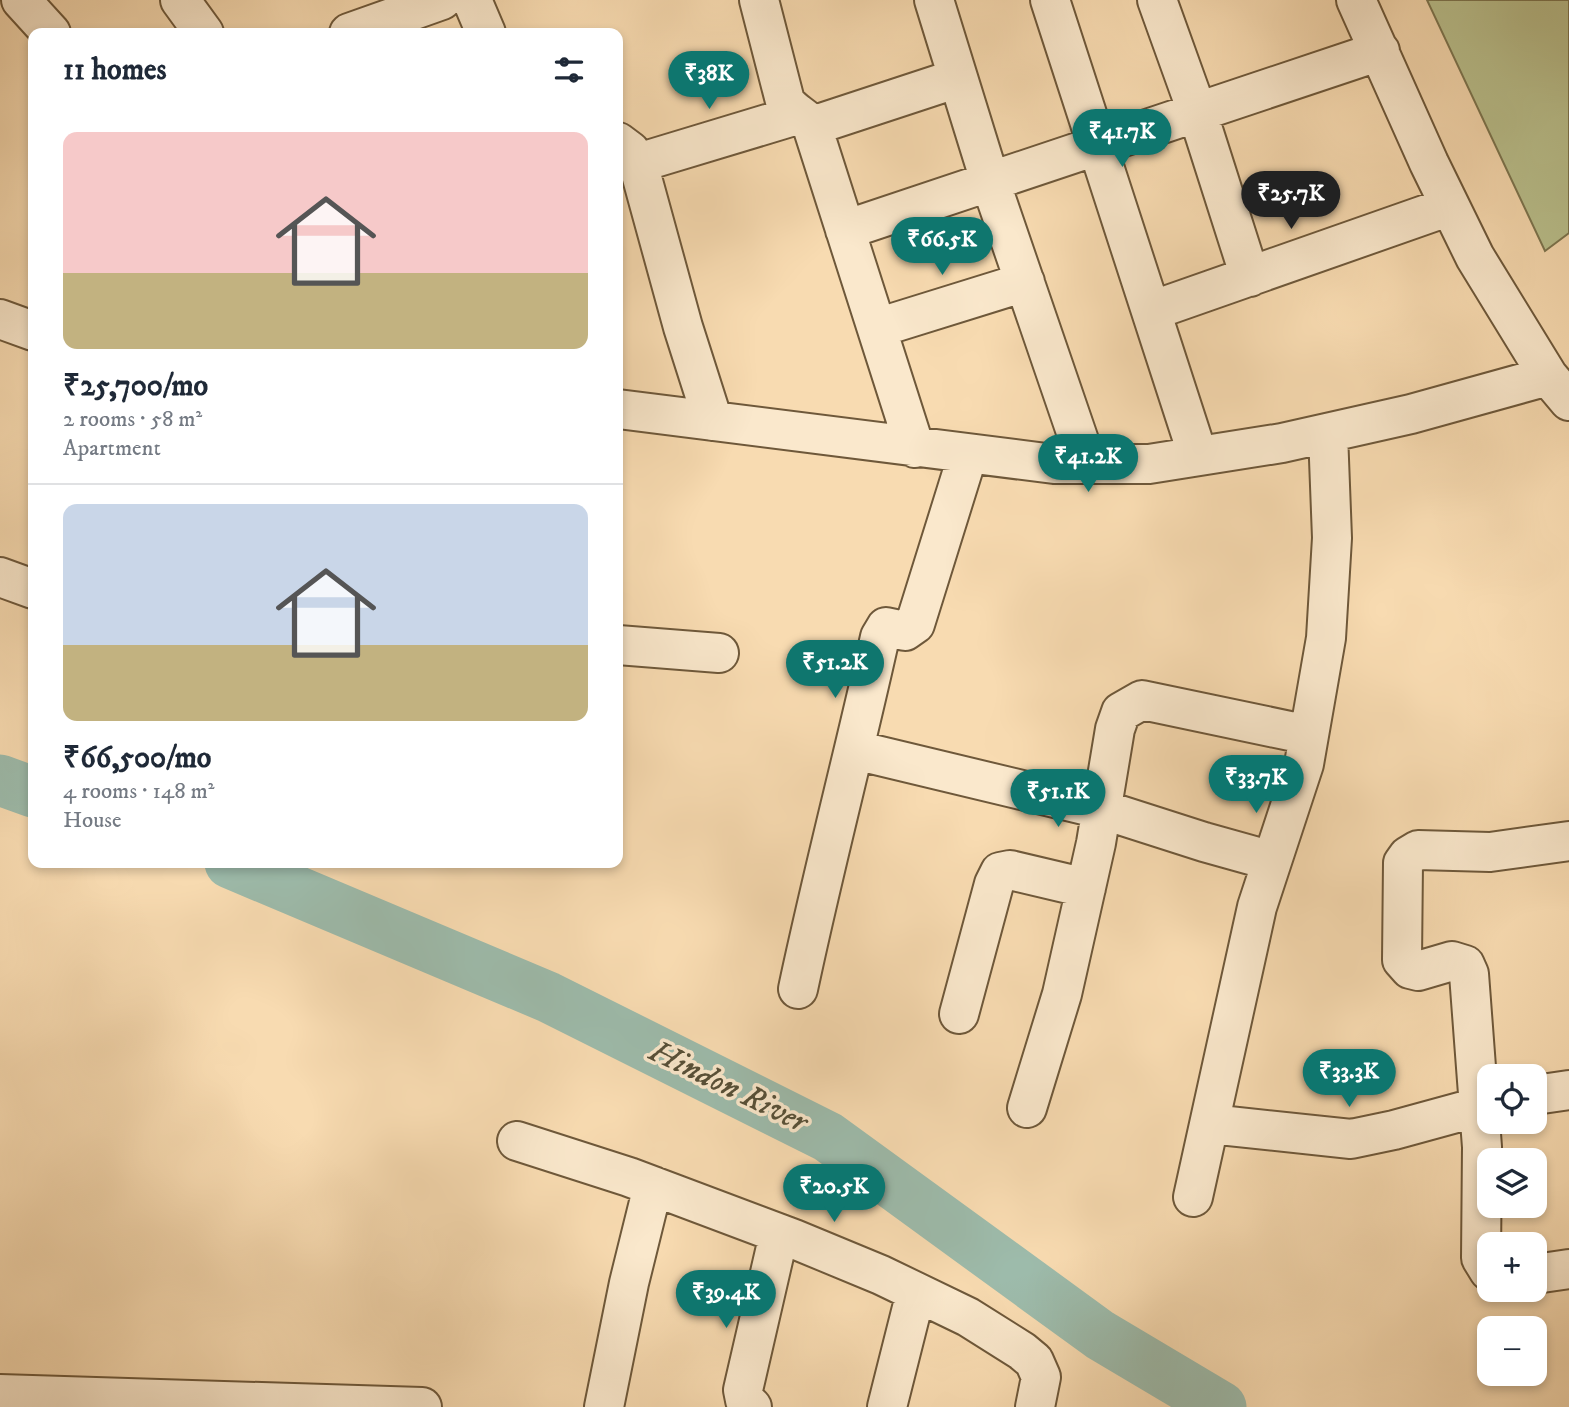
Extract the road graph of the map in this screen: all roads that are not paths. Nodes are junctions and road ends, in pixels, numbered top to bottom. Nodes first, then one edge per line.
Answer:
1 (21, 0) edge
2 (180, 0) edge
3 (442, 0) edge
4 (472, 0) edge
5 (759, 0) edge
6 (934, 0) edge
7 (1050, 0) edge
8 (1157, 0) edge
9 (1356, 0) edge
10 (46, 28) edge
11 (200, 28) edge
12 (363, 28) edge
13 (484, 28) edge
14 (1380, 51) junction
15 (958, 78) junction
16 (1198, 114) junction
17 (804, 120) junction
18 (1098, 146) junction
19 (628, 153) edge
20 (990, 181) junction
21 (1450, 206) junction
22 (845, 230) junction
23 (1250, 277) junction
24 (1025, 282) junction
25 (1151, 311) junction
26 (0, 319) edge
27 (877, 328) junction
28 (28, 329) edge
29 (1559, 388) edge
30 (623, 410) edge
31 (713, 421) junction
32 (1328, 432) junction
33 (915, 447) junction
34 (968, 454) junction
35 (1198, 456) junction
36 (1087, 464) junction
37 (0, 577) edge
38 (28, 587) edge
39 (623, 645) edge
40 (719, 653) dead end
41 (1309, 735) junction
42 (855, 750) junction
43 (1101, 809) junction
44 (1569, 841) edge
45 (1272, 861) junction
46 (1086, 888) junction
47 (798, 989) dead end
48 (959, 1014) dead end
49 (1479, 1064) edge
50 (1569, 1090) edge
51 (1547, 1093) edge
52 (1477, 1107) edge
53 (1027, 1108) dead end
54 (1210, 1124) junction
55 (1483, 1134) edge
56 (517, 1141) dead end
57 (653, 1186) junction
58 (1193, 1197) dead end
59 (1480, 1232) edge
60 (779, 1234) junction
61 (1569, 1269) edge
62 (1547, 1272) edge
63 (916, 1292) junction
64 (0, 1394) edge
65 (422, 1407) edge
66 (604, 1407) edge
67 (752, 1407) edge
68 (887, 1407) edge
69 (1035, 1407) edge

1 - 10 street
2 - 11 street
3 - 12 street
4 - 13 street
5 - 17 street
6 - 15 street
7 - 18 street
8 - 16 street
9 - 14 street
14 - 16 street
14 - 21 street
15 - 17 street
15 - 20 street
16 - 18 street
16 - 23 street
17 - 19 street
17 - 22 street
18 - 20 street
18 - 25 street
19 - 31 street
20 - 22 street
20 - 24 street
21 - 23 street
21 - 29 street
22 - 27 street
23 - 25 street
24 - 27 street
24 - 36 street
25 - 35 street
26 - 28 street
27 - 33 street
29 - 32 street
30 - 31 street
31 - 33 street
32 - 35 street
32 - 41 street
33 - 34 street
34 - 36 street
34 - 42 street
35 - 36 street
37 - 38 street
39 - 40 street
41 - 43 street
41 - 45 street
42 - 43 street
42 - 47 street
43 - 45 street
43 - 46 street
44 - 49 street
45 - 54 street
46 - 48 street
46 - 53 street
50 - 51 street
52 - 54 street
54 - 58 street
55 - 59 street
56 - 57 street
57 - 60 street
57 - 66 street
60 - 63 street
60 - 67 street
61 - 62 street
63 - 68 street
63 - 69 street
64 - 65 street

